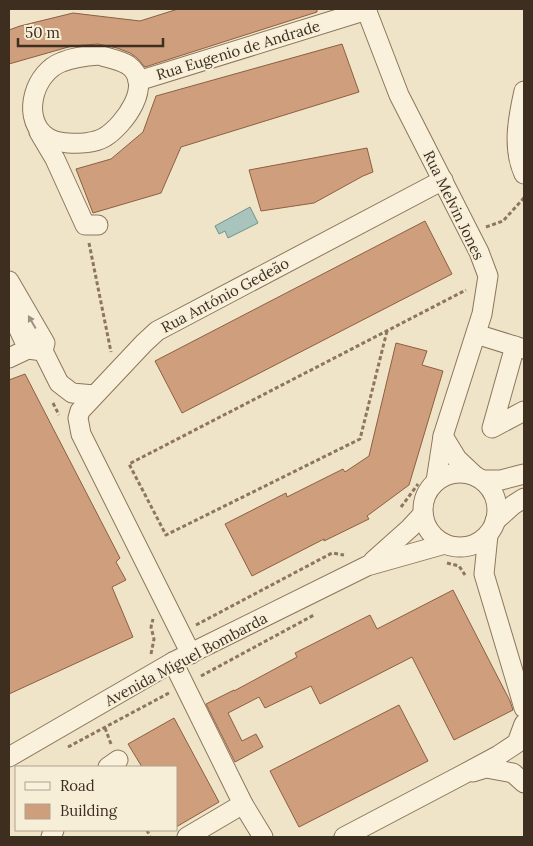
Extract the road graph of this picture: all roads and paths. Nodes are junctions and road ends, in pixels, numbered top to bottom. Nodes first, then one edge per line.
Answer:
1 (366, 9) edge
2 (138, 81) junction
3 (524, 90) edge
4 (37, 128) junction
5 (73, 144) junction
6 (55, 159) junction
7 (524, 174) edge
8 (443, 180) junction
9 (524, 198) edge
10 (91, 225) joint
11 (470, 234) junction
12 (9, 281) edge
13 (470, 295) dead end
14 (9, 308) edge
15 (387, 331) junction
16 (476, 334) junction
17 (520, 347) edge
18 (35, 350) junction
19 (9, 358) edge
20 (116, 372) junction
21 (94, 395) junction
22 (524, 411) edge
23 (443, 436) junction
24 (524, 474) edge
25 (478, 478) junction
26 (428, 481) junction
27 (524, 498) edge
28 (400, 508) dead end
29 (422, 514) junction
30 (492, 528) junction
31 (447, 551) junction
32 (349, 556) dead end
33 (367, 566) junction
34 (476, 577) junction
35 (155, 613) dead end
36 (316, 615) dead end
37 (181, 633) junction
38 (191, 654) junction
39 (147, 657) dead end
40 (174, 662) junction
41 (185, 684) junction
42 (524, 708) edge
43 (524, 724) edge
44 (62, 750) dead end
45 (9, 757) edge
46 (460, 776) junction
47 (524, 783) edge
48 (243, 804) junction
49 (188, 837) edge
50 (263, 837) edge
51 (344, 837) edge

1 - 2 street, Rua Eugenio de Andrade
1 - 8 street, Rua Melvin Jones
2 - 4 street, Rua Eugenio de Andrade
2 - 5 street, Rua Eugenio de Andrade
3 - 7 street
4 - 5 street, Rua Eugenio de Andrade
4 - 6 street
5 - 6 street
6 - 10 street
8 - 11 street, Rua Melvin Jones
8 - 20 street, Rua António Gedeão
9 - 11 path
10 - 20 path
11 - 16 street, Rua Melvin Jones
18 -> 12 street
13 - 15 path
14 - 18 street
15 - 15 path
16 - 17 street
16 - 23 street, Rua Melvin Jones
17 - 22 street
18 - 19 street
18 - 21 street
20 - 21 street, Rua António Gedeão
21 - 37 street, Rua António Gedeão
23 - 25 street
23 - 26 street, Rua Melvin Jones
24 - 25 street
25 - 26 street
25 - 30 street
26 - 28 path
26 - 29 street
27 - 30 street
29 - 31 street
29 - 33 street, Avenida Miguel Bombarda
30 - 31 street
30 - 34 street
31 - 33 street, Avenida Miguel Bombarda
31 - 34 street
31 - 34 path
32 - 37 path
33 - 38 street, Avenida Miguel Bombarda
34 - 42 street
35 - 39 path
36 - 41 path
37 - 38 street, Rua António Gedeão
38 - 40 street, Avenida Miguel Bombarda
40 - 41 street
40 - 45 street, Avenida Miguel Bombarda
41 - 44 path
41 - 48 street
43 - 46 street
46 - 47 street
46 - 51 street
48 - 49 street
48 - 50 street

